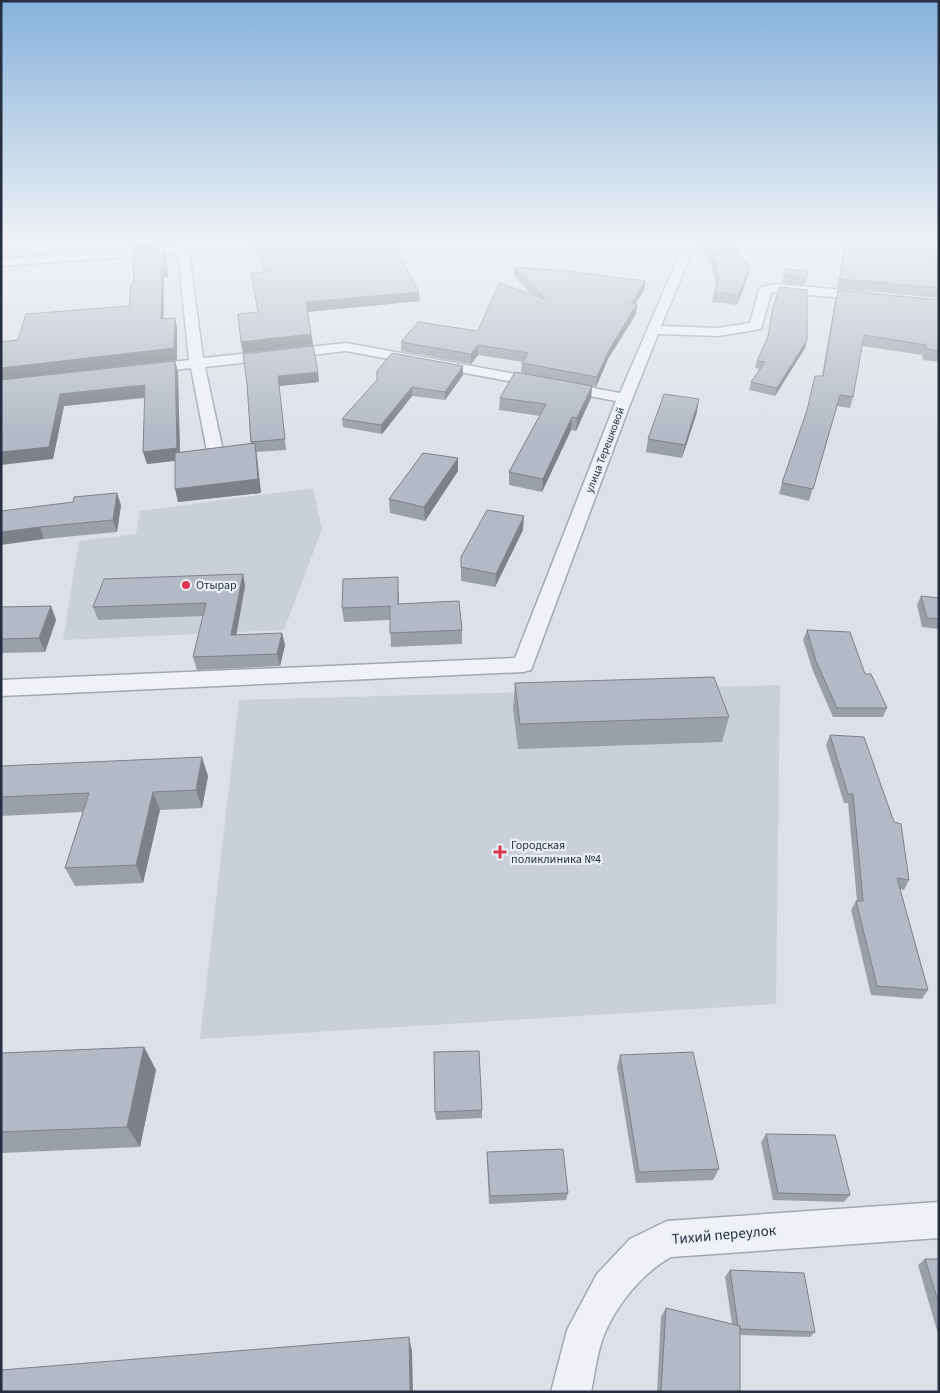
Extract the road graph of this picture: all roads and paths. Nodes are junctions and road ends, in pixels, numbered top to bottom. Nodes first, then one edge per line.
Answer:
1 (190, 307) edge
2 (663, 307) edge
3 (761, 307) edge
4 (654, 330) junction
5 (197, 364) junction
6 (129, 372) edge
7 (625, 398) junction
8 (216, 451) edge
9 (1, 688) edge
10 (939, 1220) edge
11 (571, 1392) edge

1 - 5 street
2 - 4 street, улица Терешковой
3 - 4 street
4 - 7 street, улица Терешковой
5 - 6 street
5 - 7 street
5 - 8 street
7 - 9 street, улица Терешковой
10 - 11 street, Тихий переулок

